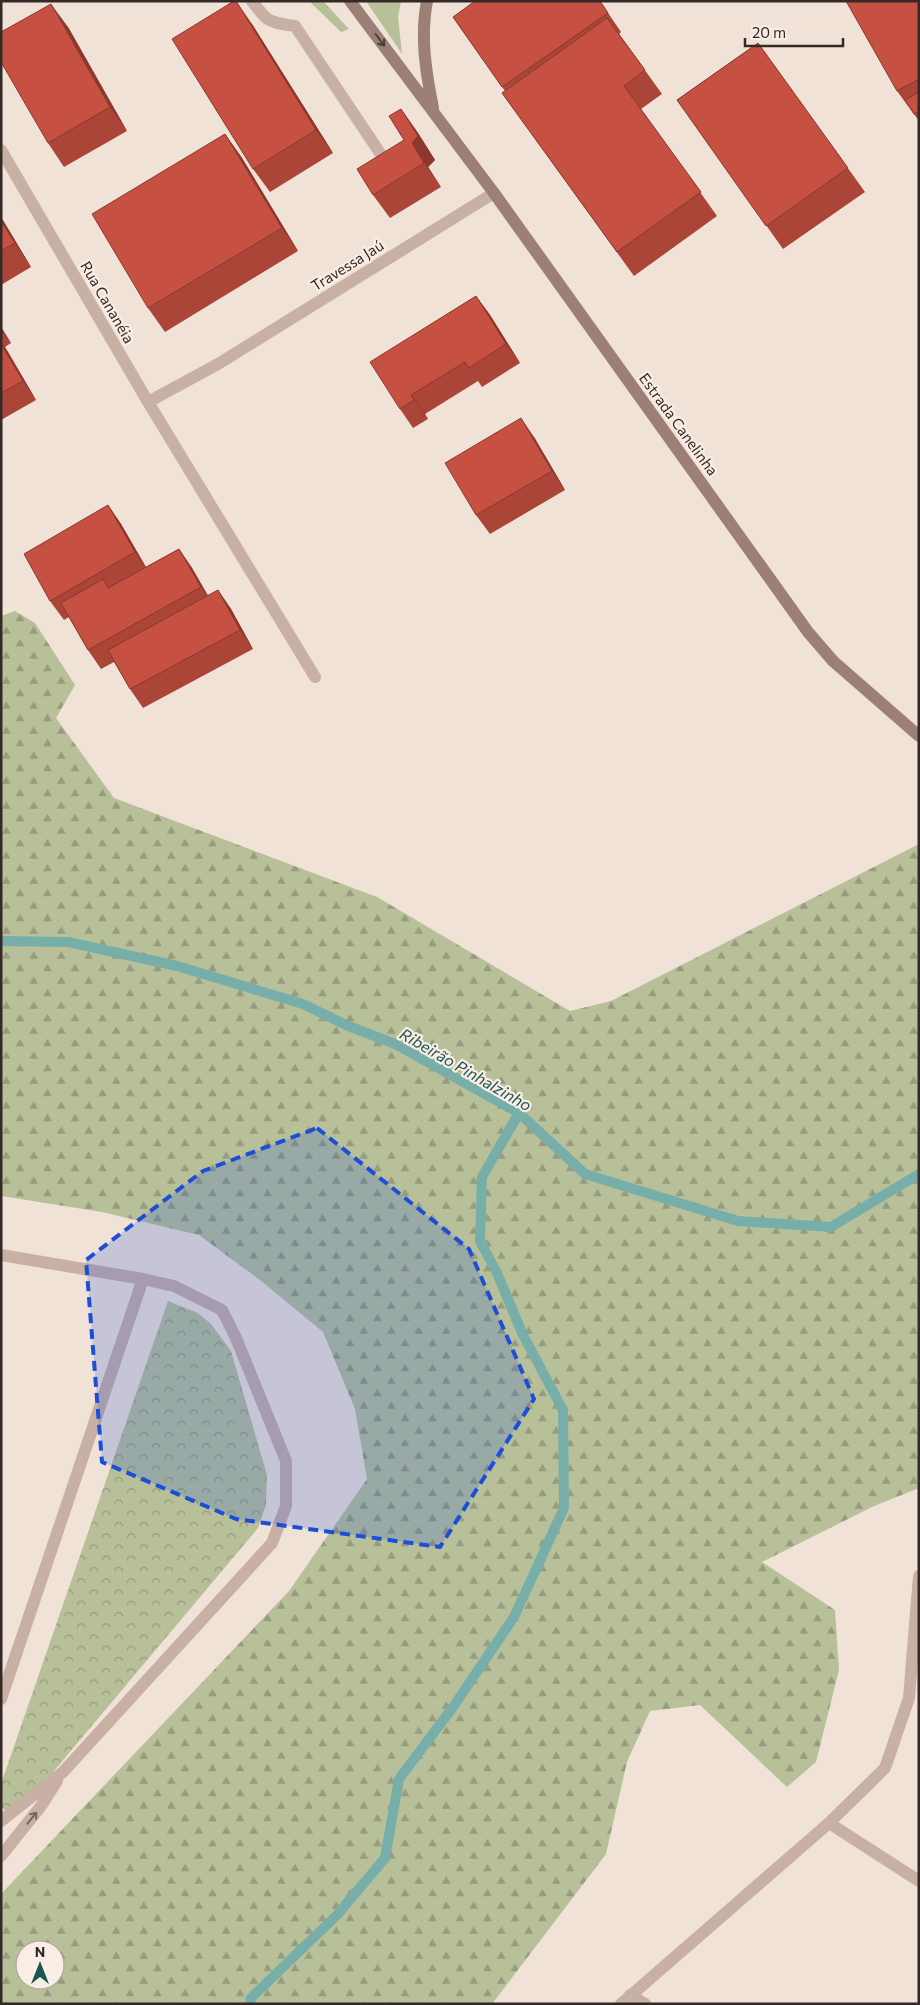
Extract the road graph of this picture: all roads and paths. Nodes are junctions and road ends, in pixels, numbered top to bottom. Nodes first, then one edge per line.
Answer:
1 (252, 1) edge
2 (350, 1) edge
3 (427, 1) edge
4 (434, 113) junction
5 (1, 150) edge
6 (380, 153) edge
7 (494, 193) junction
8 (148, 402) junction
9 (315, 677) dead end
10 (919, 736) edge
11 (1, 1255) edge
12 (143, 1279) junction
13 (919, 1576) edge
14 (1, 1699) edge
15 (63, 1772) junction
16 (1, 1821) edge
17 (829, 1823) junction
18 (1, 1856) edge
19 (919, 1881) edge
20 (630, 1995) junction
21 (621, 2004) edge
22 (644, 2004) edge

1 - 6 street
2 -> 4 street, Estrada Canelinha
3 - 4 street, Estrada Canelinha
4 - 7 street, Estrada Canelinha
5 - 8 street, Rua Cananéia
7 - 8 street, Travessa Jaú
7 - 10 street, Estrada Canelinha
8 - 9 street, Rua Cananéia
11 - 12 street
12 - 14 street
12 - 15 street
13 - 17 street
15 - 16 street
18 -> 15 street
17 - 19 street
17 - 20 street
20 - 21 street
20 - 22 street

